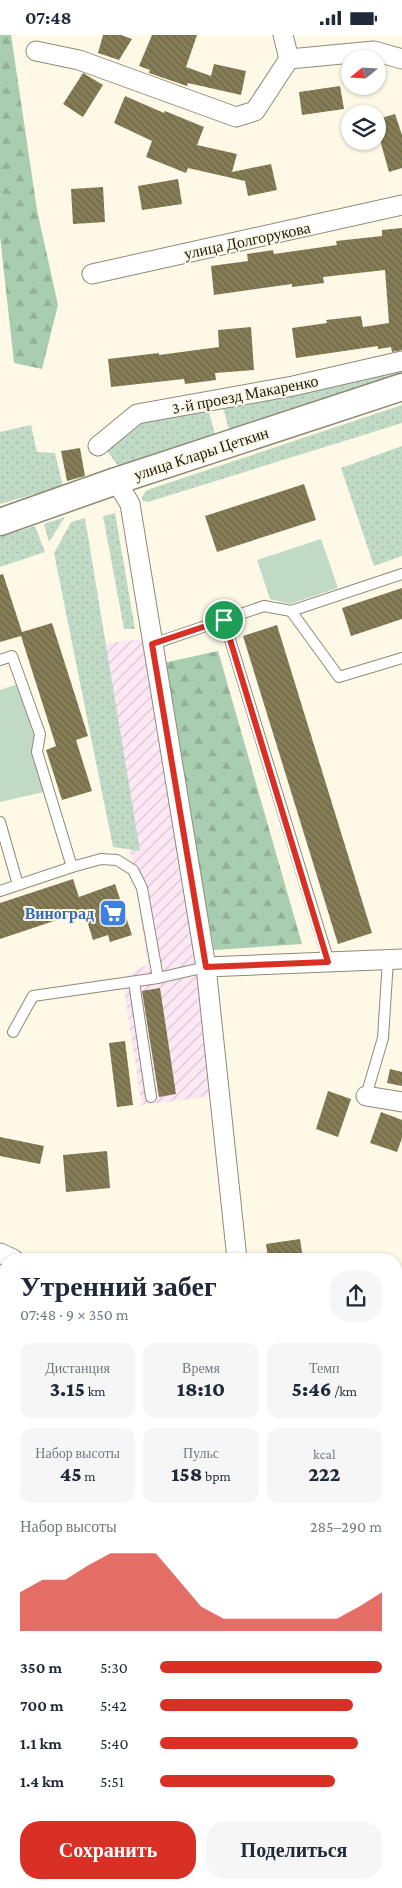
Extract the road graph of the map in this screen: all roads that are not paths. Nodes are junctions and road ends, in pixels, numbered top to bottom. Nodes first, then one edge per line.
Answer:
1 (283, 35) edge
2 (36, 51) dead end
3 (289, 59) junction
4 (402, 59) edge
5 (402, 205) edge
6 (92, 274) dead end
7 (402, 361) edge
8 (402, 387) edge
9 (98, 446) dead end
10 (116, 481) junction
11 (0, 522) edge
12 (402, 574) edge
13 (291, 611) junction
14 (224, 620) junction
15 (152, 644) junction
16 (402, 658) edge
17 (0, 660) edge
18 (0, 822) edge
19 (72, 867) junction
20 (18, 885) junction
21 (0, 891) edge
22 (395, 960) edge
23 (328, 962) junction
24 (206, 967) junction
25 (158, 979) junction
26 (134, 982) junction
27 (13, 1032) dead end
28 (366, 1096) joint
29 (151, 1097) dead end
30 (402, 1102) edge
31 (237, 1253) edge

1 - 3 street
2 - 3 street
3 - 4 street
5 - 6 street, улица Долгорукова
7 - 9 street, 3-й проезд Макаренко
8 - 10 main road, улица Клары Цеткин
10 - 11 main road, улица Клары Цеткин
10 - 15 street
12 - 13 lane
13 - 14 lane
13 - 16 lane
14 - 15 lane
14 - 23 lane
15 - 24 street
17 - 19 lane
18 - 20 lane
19 - 20 lane
19 - 25 lane
20 - 21 lane
22 - 23 street
22 - 28 lane
23 - 24 street
24 - 25 lane
24 - 31 street
25 - 26 lane
26 - 27 lane
26 - 29 lane
28 - 30 street

